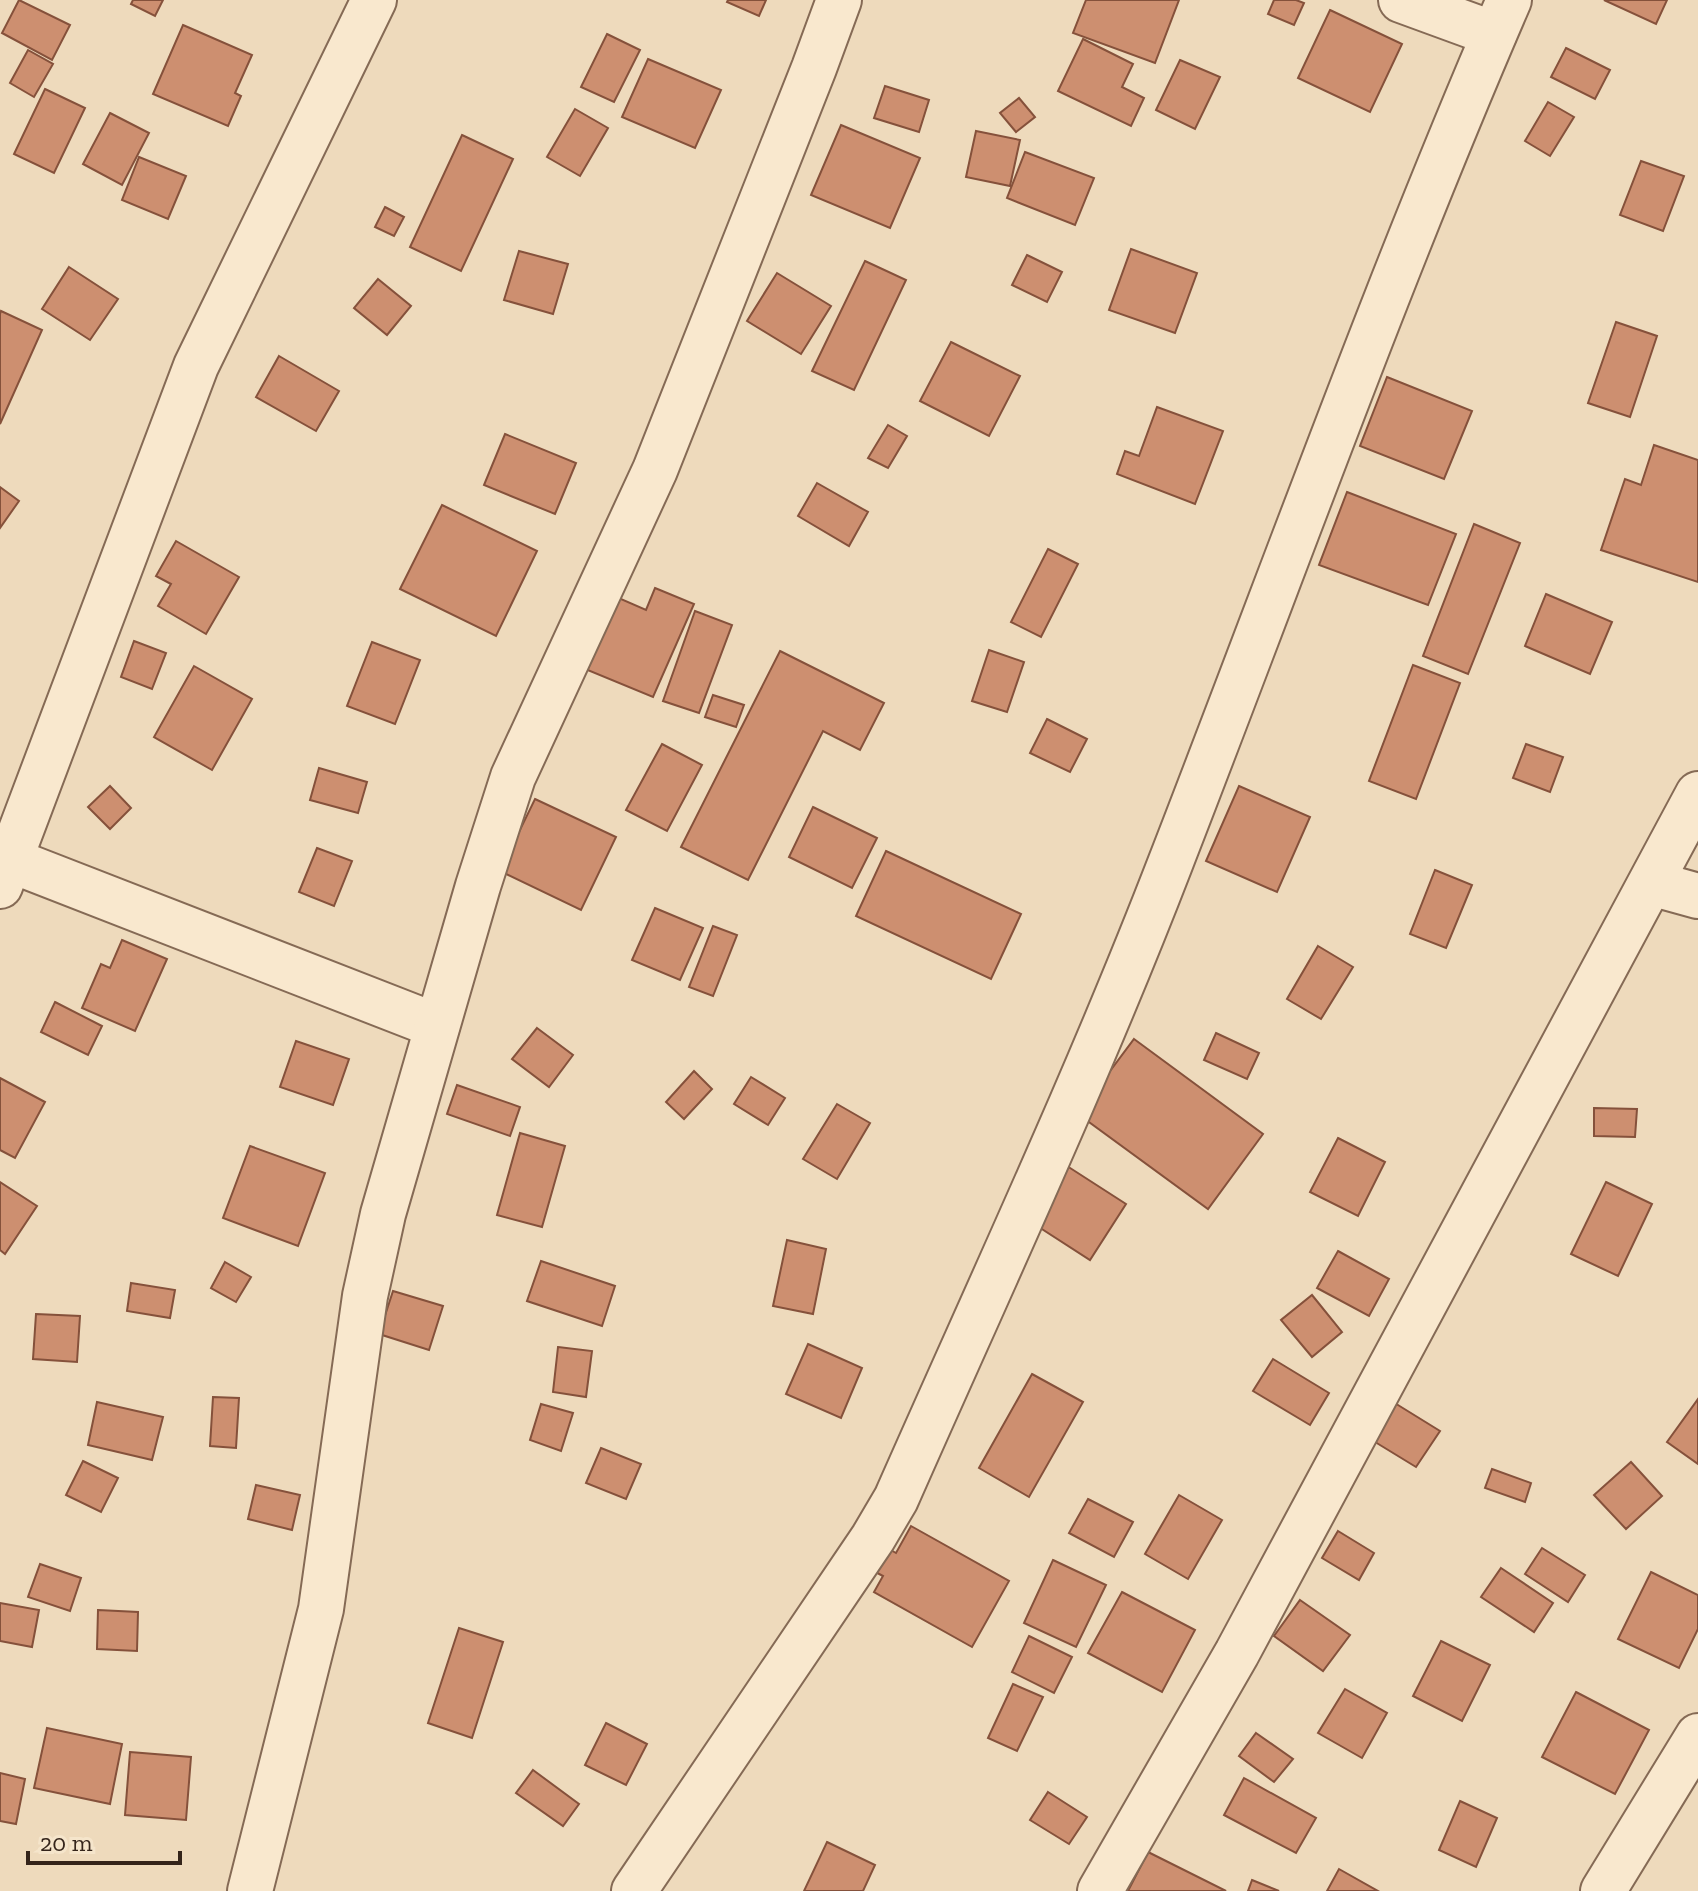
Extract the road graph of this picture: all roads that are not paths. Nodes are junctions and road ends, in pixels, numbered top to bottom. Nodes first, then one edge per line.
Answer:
1 (374, 0) edge
2 (839, 0) edge
3 (1401, 0) edge
4 (1501, 17) edge
5 (1698, 794) edge
6 (4, 868) edge
7 (1651, 883) junction
8 (1698, 896) edge
9 (437, 1026) junction
10 (1698, 1736) edge
11 (250, 1891) edge
12 (634, 1891) edge
13 (1100, 1891) edge
14 (1603, 1891) edge

1 - 6 street
2 - 9 street
3 - 4 street
4 - 12 street
5 - 7 street
6 - 9 street
7 - 8 street
7 - 13 street
9 - 11 street
10 - 14 street

